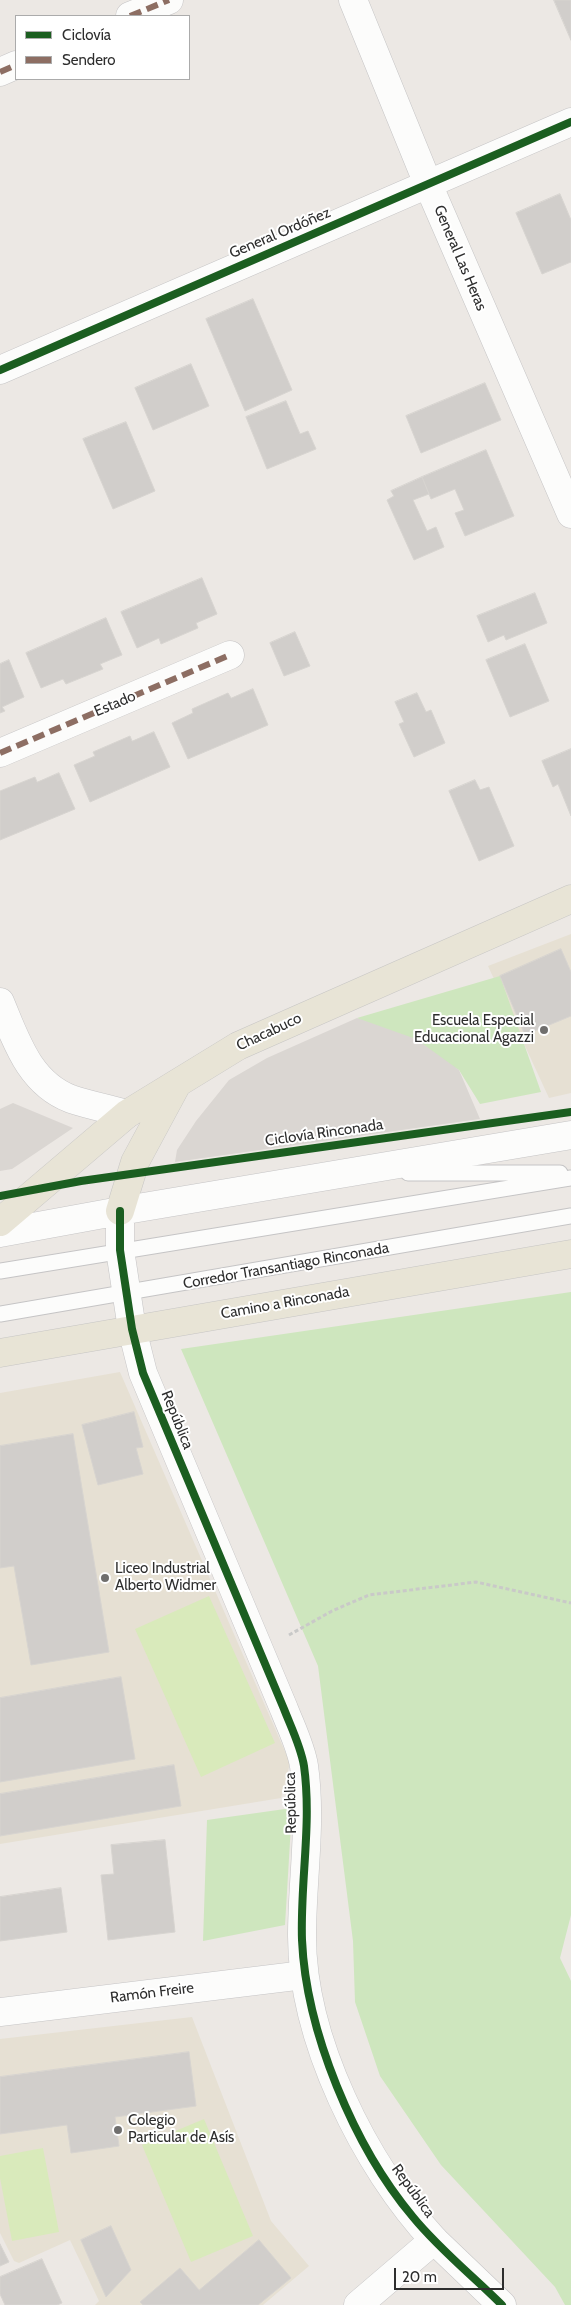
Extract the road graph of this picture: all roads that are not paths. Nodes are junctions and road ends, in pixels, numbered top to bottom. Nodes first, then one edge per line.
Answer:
1 (169, 0) edge
2 (353, 0) edge
3 (132, 15) edge
4 (15, 65) edge
5 (0, 72) edge
6 (571, 122) edge
7 (428, 184) junction
8 (0, 370) edge
9 (571, 514) edge
10 (230, 655) dead end
11 (0, 753) edge
12 (571, 899) edge
13 (0, 1002) edge
14 (178, 1083) junction
15 (127, 1114) junction
16 (571, 1135) edge
17 (348, 1173) junction
18 (571, 1173) edge
19 (571, 1178) edge
20 (120, 1211) junction
21 (571, 1216) edge
22 (0, 1222) edge
23 (0, 1233) edge
24 (120, 1250) junction
25 (571, 1254) edge
26 (0, 1271) edge
27 (126, 1294) junction
28 (0, 1314) edge
29 (132, 1329) junction
30 (0, 1354) edge
31 (304, 1975) junction
32 (0, 2012) edge
33 (434, 2240) junction
34 (358, 2305) edge
35 (502, 2305) edge

1 - 3 street
2 - 7 street, General Las Heras
4 - 5 street
6 - 7 street, General Ordóñez
7 - 8 street, General Ordóñez
7 - 9 street, General Las Heras
10 - 11 street, Estado
12 - 14 main road, Chacabuco
13 - 15 street
14 - 15 main road, Chacabuco
14 - 20 main road
15 - 22 main road, Chacabuco
16 - 17 street
17 - 18 lane
17 - 20 street
19 - 24 lane
20 - 23 street
20 - 24 street, República
21 - 27 lane, Corredor Transantiago Rinconada
24 - 26 lane
24 - 27 street, República
25 - 29 main road, Camino a Rinconada
27 - 28 lane, Corredor Transantiago Rinconada
27 - 29 street, República
29 - 30 main road, Camino a Rinconada
29 - 31 street, República
31 - 32 street, Ramón Freire
31 - 33 street, República
33 - 34 street
33 - 35 street, República

